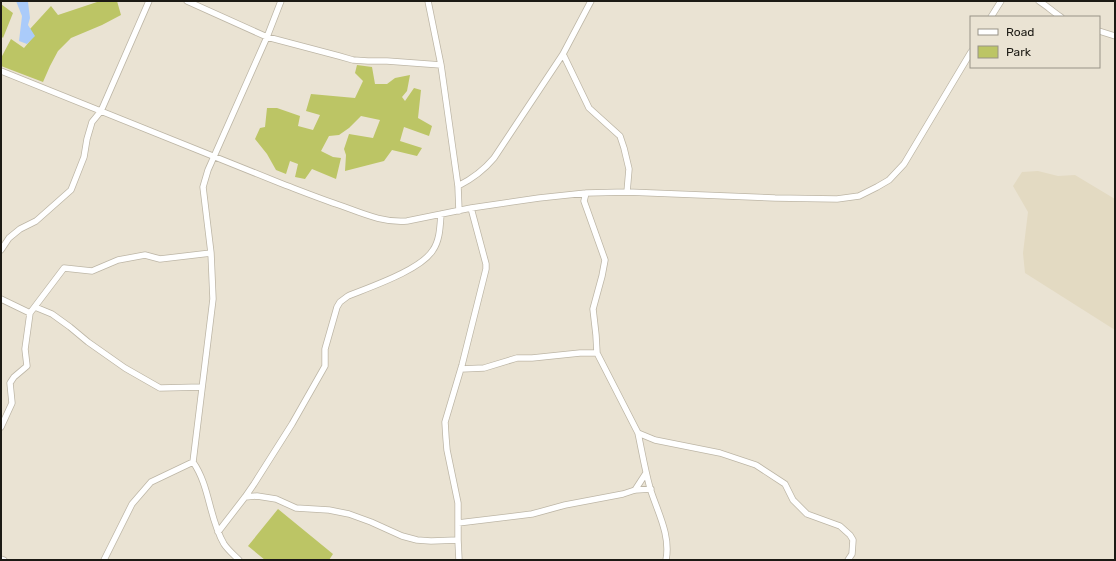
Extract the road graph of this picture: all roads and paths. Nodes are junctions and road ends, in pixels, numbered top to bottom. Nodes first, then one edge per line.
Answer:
1 (149, 1) edge
2 (187, 1) edge
3 (281, 1) edge
4 (428, 1) edge
5 (591, 1) edge
6 (1001, 1) edge
7 (1039, 1) edge
8 (992, 16) edge
9 (1059, 16) edge
10 (1100, 31) edge
11 (1115, 36) edge
12 (267, 37) junction
13 (563, 54) junction
14 (970, 54) edge
15 (441, 65) junction
16 (1, 71) edge
17 (101, 111) junction
18 (214, 158) junction
19 (458, 186) junction
20 (627, 192) junction
21 (586, 193) junction
22 (471, 208) junction
23 (459, 211) junction
24 (441, 214) junction
25 (1, 250) edge
26 (211, 253) junction
27 (1, 300) edge
28 (35, 308) junction
29 (30, 313) junction
30 (596, 353) junction
31 (461, 369) junction
32 (202, 387) junction
33 (2, 424) edge
34 (638, 433) junction
35 (193, 462) junction
36 (646, 473) junction
37 (651, 489) junction
38 (635, 490) junction
39 (246, 498) junction
40 (458, 523) junction
41 (218, 532) junction
42 (458, 540) junction
43 (1, 559) edge
44 (4, 560) edge
45 (104, 560) edge
46 (240, 560) edge
47 (459, 560) edge
48 (666, 560) edge
49 (848, 560) edge

1 - 17 street
2 - 12 street
3 - 12 street
4 - 15 street
5 - 13 street
6 - 8 street
7 - 9 street
10 - 11 street
12 - 15 street
12 - 18 street
13 - 19 street
13 - 20 street
14 - 20 street
15 - 19 street
16 - 17 street
17 - 18 street
17 - 25 street
18 - 24 street
18 - 26 street
19 - 23 street
20 - 21 street
21 - 22 street
21 - 30 street
22 - 23 street
22 - 31 street
23 - 24 street
24 - 39 street
26 - 28 street
26 - 32 street
27 - 29 street
28 - 29 street
28 - 32 street
29 - 33 street
30 - 31 street
30 - 34 street
31 - 40 street
32 - 35 street
34 - 36 street
34 - 49 street
35 - 41 street
35 - 45 street
36 - 37 street
36 - 38 street
37 - 38 street
37 - 48 street
38 - 40 street
39 - 41 street
39 - 42 street
40 - 42 street
41 - 46 street
42 - 47 street
43 - 44 street

